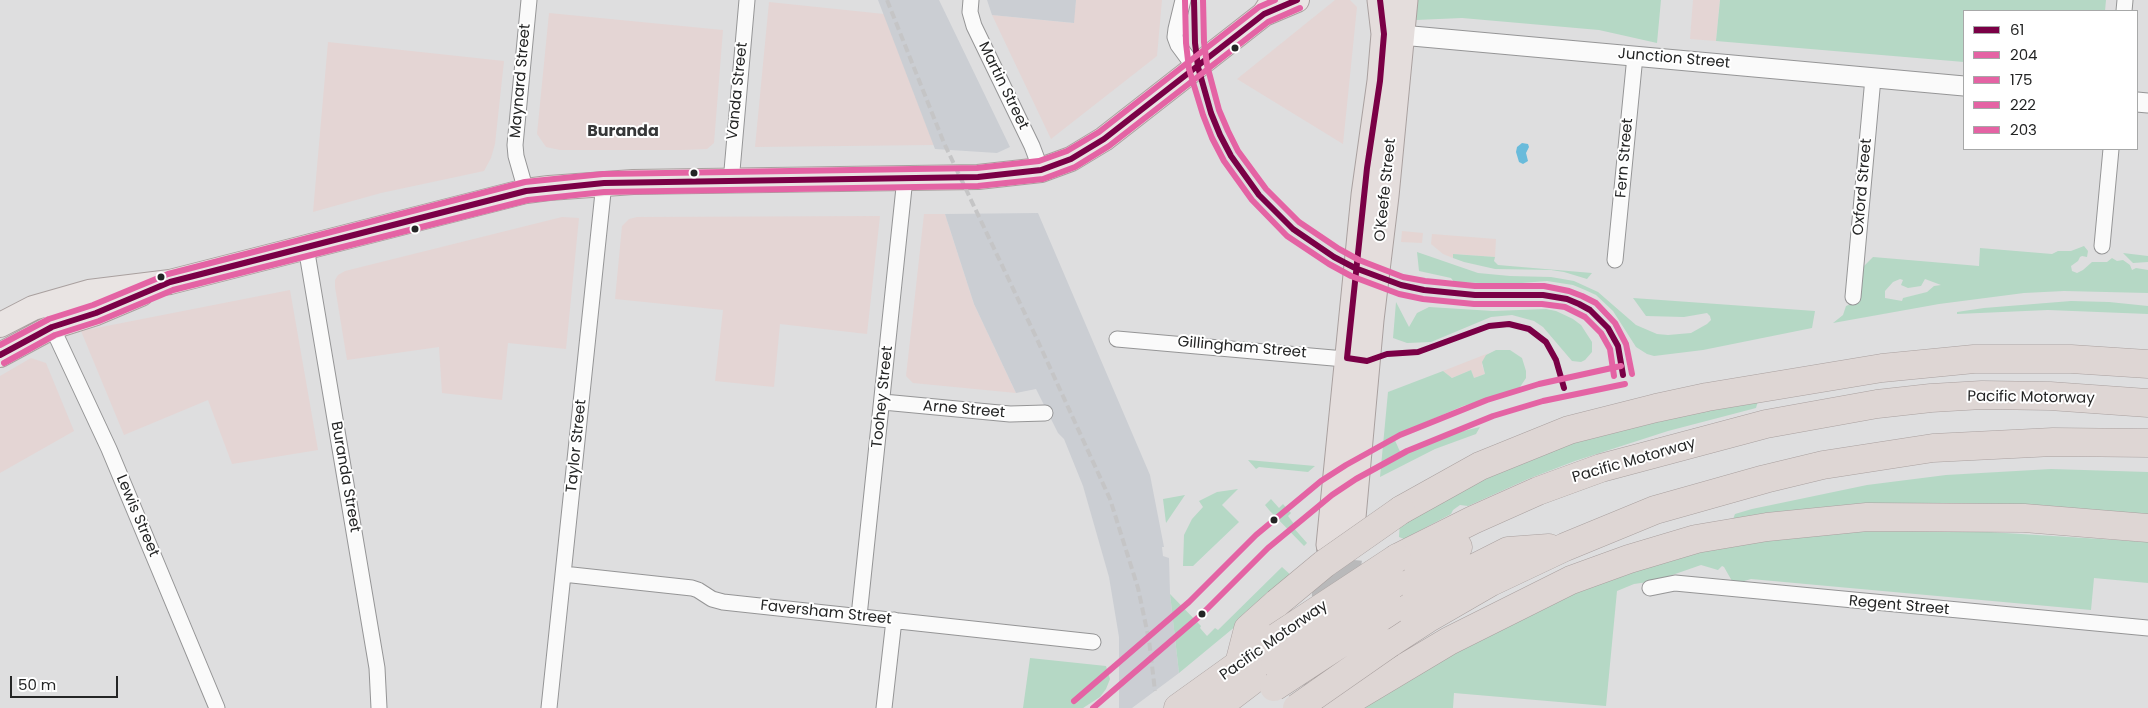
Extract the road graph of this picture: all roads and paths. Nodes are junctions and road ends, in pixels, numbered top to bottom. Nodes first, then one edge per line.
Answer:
1 (529, 0) edge
2 (747, 0) edge
3 (971, 0) edge
4 (1183, 0) edge
5 (1297, 0) edge
6 (1380, 0) edge
7 (1405, 0) edge
8 (1268, 7) edge
9 (1393, 34) junction
10 (1635, 56) junction
11 (1195, 68) junction
12 (1873, 78) junction
13 (1963, 86) edge
14 (2111, 150) edge
15 (1041, 170) junction
16 (905, 178) junction
17 (731, 182) junction
18 (604, 184) junction
19 (526, 192) junction
20 (2102, 246) dead end
21 (306, 247) junction
22 (1615, 260) dead end
23 (170, 282) junction
24 (1853, 296) dead end
25 (0, 325) edge
26 (52, 326) junction
27 (1117, 339) dead end
28 (0, 355) edge
29 (1357, 360) junction
30 (2148, 364) edge
31 (883, 402) junction
32 (2148, 403) edge
33 (1045, 413) dead end
34 (2148, 443) edge
35 (1352, 528) tunnel mouth
36 (2148, 528) edge
37 (1329, 546) tunnel mouth
38 (1565, 547) junction
39 (563, 574) junction
40 (1395, 583) junction
41 (1650, 588) dead end
42 (859, 616) junction
43 (894, 620) junction
44 (2148, 628) edge
45 (1093, 642) dead end
46 (1275, 662) junction
47 (1239, 664) junction
48 (1180, 707) edge
49 (217, 708) edge
50 (379, 708) edge
51 (549, 708) edge
52 (884, 708) edge
53 (1216, 708) edge
54 (1246, 708) edge
55 (1297, 708) edge
56 (1337, 708) edge

1 - 19 street, Maynard Street
2 - 17 street, Vanda Street
3 - 15 street, Martin Street
4 - 11 street
5 - 8 main road
6 - 9 highway, O'Keefe Street
7 - 9 highway, O'Keefe Street
8 - 11 main road
9 - 10 street, Junction Street
9 - 29 highway, O'Keefe Street
10 - 12 street, Junction Street
10 - 22 street, Fern Street
11 - 15 main road
12 - 13 street, Junction Street
12 - 24 street, Oxford Street
14 - 20 street
15 - 16 main road
16 - 17 main road
16 - 31 street, Toohey Street
17 - 18 main road
18 - 19 main road
18 - 39 street, Taylor Street
19 - 21 main road
21 - 23 main road
21 - 50 street, Buranda Street
23 - 25 main road
23 - 26 main road
26 - 28 main road
26 - 49 street, Lewis Street
27 - 29 street, Gillingham Street
29 - 35 highway, O'Keefe Street
29 - 37 highway, O'Keefe Street
30 - 47 highway, bridge
31 - 33 street, Arne Street
31 - 42 street, Toohey Street
32 - 40 highway, Pacific Motorway
34 - 38 highway
36 - 56 highway
38 - 40 highway
38 - 55 highway, bridge
39 - 42 street, Faversham Street
39 - 51 street, Taylor Street
40 - 46 highway, Pacific Motorway, bridge
40 - 46 highway, bridge
41 - 44 street, Regent Street
42 - 43 street, Faversham Street
43 - 45 street, Faversham Street
43 - 52 street
46 - 47 highway, Pacific Motorway
46 - 53 highway
46 - 54 highway
47 - 48 highway, Pacific Motorway

